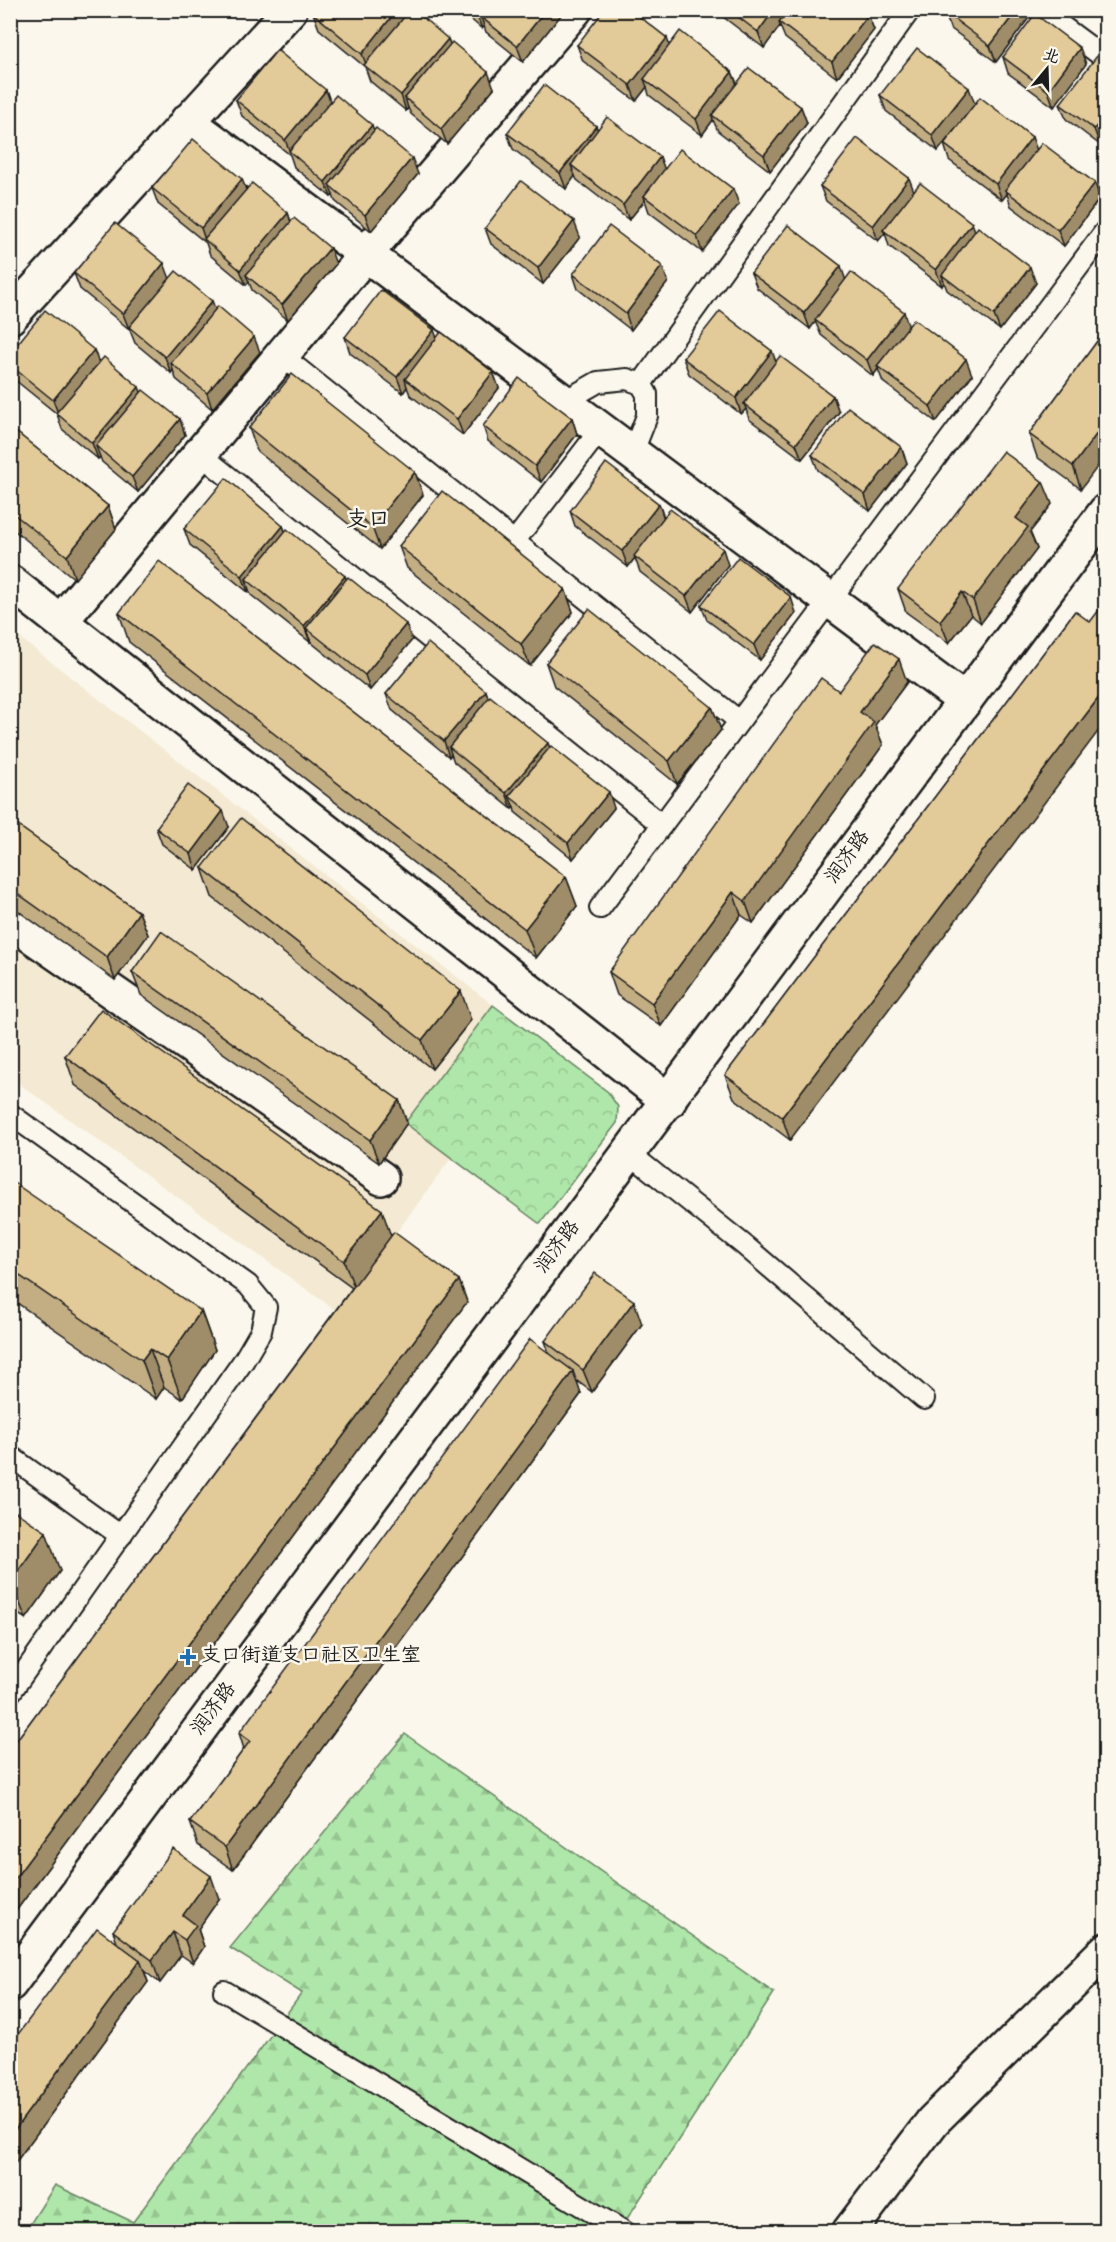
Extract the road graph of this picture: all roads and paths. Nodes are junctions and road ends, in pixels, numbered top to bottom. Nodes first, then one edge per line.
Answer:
1 (290, 10) edge
2 (575, 10) edge
3 (910, 10) edge
4 (1040, 10) edge
5 (1106, 59) edge
6 (187, 122) junction
7 (1106, 230) edge
8 (365, 255) junction
9 (10, 317) edge
10 (281, 355) junction
11 (640, 384) junction
12 (563, 402) junction
13 (600, 430) junction
14 (200, 454) junction
15 (632, 454) junction
16 (1100, 532) edge
17 (514, 542) junction
18 (10, 582) edge
19 (830, 600) junction
20 (61, 621) junction
21 (964, 701) junction
22 (739, 721) junction
23 (662, 825) junction
24 (600, 908) dead end
25 (10, 921) edge
26 (669, 1101) junction
27 (10, 1114) edge
28 (629, 1153) junction
29 (381, 1178) dead end
30 (924, 1399) dead end
31 (10, 1456) edge
32 (121, 1536) junction
33 (10, 1693) edge
34 (1106, 1950) edge
35 (10, 1984) edge
36 (224, 1991) dead end
37 (625, 2232) edge
38 (849, 2232) edge

1 - 6 street
2 - 8 street
3 - 11 lane
4 - 5 lane
6 - 8 street
6 - 9 street
7 - 19 lane
8 - 10 street
8 - 12 street
10 - 14 street
10 - 17 lane
11 - 12 lane
11 - 15 lane
12 - 13 street
13 - 15 street
13 - 17 lane
14 - 20 street
14 - 23 lane
15 - 19 street
16 - 21 street, 润济路
17 - 22 lane
18 - 20 street
19 - 21 street
19 - 22 lane
20 - 26 street
21 - 26 street, 润济路
22 - 23 lane
23 - 24 lane
25 - 29 street
26 - 28 street, 润济路
27 - 32 lane
28 - 30 lane
28 - 35 street, 润济路
31 - 32 lane
32 - 33 lane
34 - 38 street
36 - 37 lane

